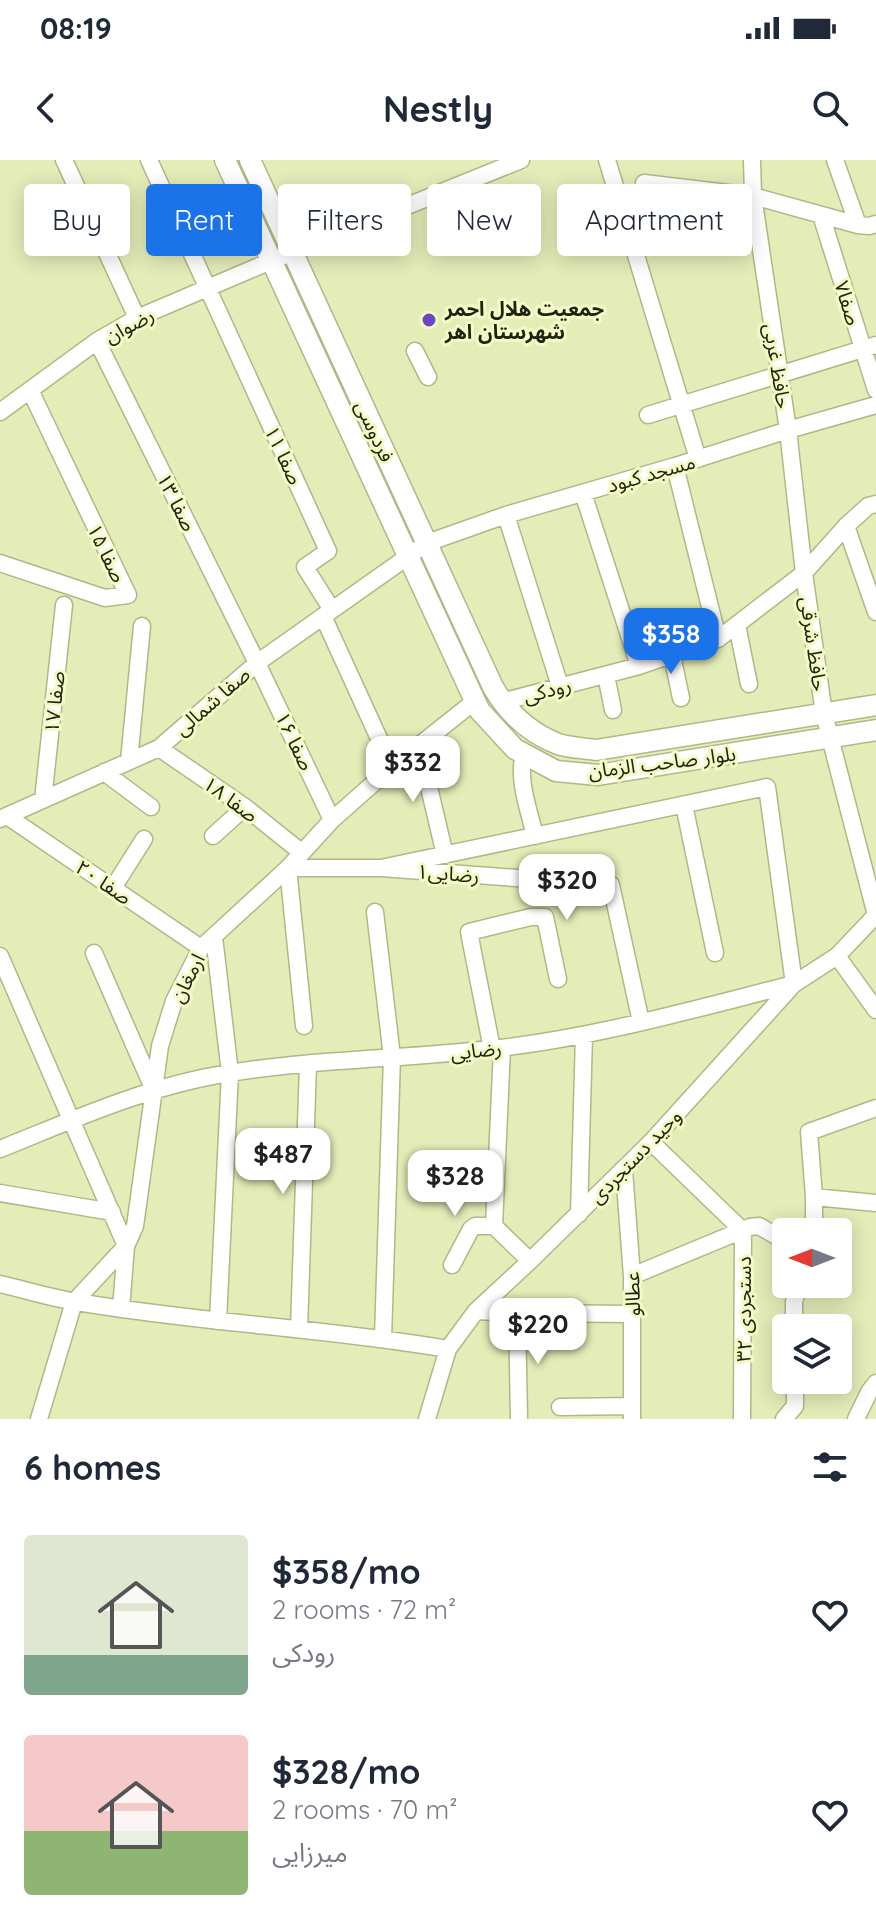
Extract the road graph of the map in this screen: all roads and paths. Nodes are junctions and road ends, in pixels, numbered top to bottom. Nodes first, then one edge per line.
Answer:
1 (64, 160) edge
2 (149, 160) edge
3 (225, 160) edge
4 (250, 160) edge
5 (521, 160) edge
6 (607, 160) edge
7 (752, 160) edge
8 (835, 160) edge
9 (484, 167) edge
10 (644, 183) dead end
11 (753, 196) junction
12 (411, 200) edge
13 (821, 215) junction
14 (278, 222) edge
15 (876, 224) edge
16 (858, 225) junction
17 (284, 256) edge
18 (293, 256) edge
19 (271, 261) junction
20 (207, 288) junction
21 (137, 318) junction
22 (97, 341) junction
23 (869, 347) edge
24 (415, 351) dead end
25 (779, 376) junction
26 (428, 377) dead end
27 (30, 390) junction
28 (876, 390) edge
29 (682, 405) junction
30 (876, 405) edge
31 (0, 412) edge
32 (648, 415) dead end
33 (788, 430) junction
34 (698, 459) junction
35 (675, 466) junction
36 (583, 493) junction
37 (876, 504) edge
38 (506, 515) junction
39 (846, 526) junction
40 (427, 543) junction
41 (409, 556) junction
42 (0, 563) edge
43 (804, 573) junction
44 (64, 605) dead end
45 (876, 612) edge
46 (327, 613) junction
47 (737, 625) junction
48 (142, 626) dead end
49 (718, 639) junction
50 (672, 655) junction
51 (257, 663) junction
52 (639, 666) junction
53 (606, 675) junction
54 (749, 684) dead end
55 (560, 686) junction
56 (681, 698) dead end
57 (475, 701) junction
58 (501, 702) junction
59 (876, 705) edge
60 (613, 710) dead end
61 (824, 714) junction
62 (876, 730) edge
63 (829, 738) junction
64 (419, 745) junction
65 (159, 748) junction
66 (524, 754) junction
67 (129, 761) junction
68 (392, 767) junction
69 (104, 772) junction
70 (43, 800) junction
71 (684, 805) junction
72 (151, 807) dead end
73 (245, 807) junction
74 (3, 817) edge
75 (332, 820) junction
76 (213, 836) dead end
77 (535, 836) junction
78 (144, 839) dead end
79 (301, 852) junction
80 (445, 855) junction
81 (288, 868) junction
82 (381, 868) junction
83 (113, 888) junction
84 (375, 912) dead end
85 (876, 915) edge
86 (214, 937) junction
87 (201, 948) junction
88 (94, 953) dead end
89 (715, 953) dead end
90 (0, 956) edge
91 (837, 956) junction
92 (558, 979) dead end
93 (794, 984) junction
94 (876, 1010) edge
95 (641, 1022) junction
96 (304, 1026) dead end
97 (584, 1035) junction
98 (497, 1048) junction
99 (392, 1057) junction
100 (308, 1065) junction
101 (230, 1073) junction
102 (154, 1090) junction
103 (876, 1108) edge
104 (72, 1120) junction
105 (651, 1142) junction
106 (0, 1149) edge
107 (624, 1170) junction
108 (0, 1193) edge
109 (814, 1197) junction
110 (876, 1203) edge
111 (112, 1212) junction
112 (579, 1214) junction
113 (814, 1218) edge
114 (494, 1226) junction
115 (743, 1231) junction
116 (772, 1234) edge
117 (126, 1246) junction
118 (530, 1261) junction
119 (452, 1265) dead end
120 (632, 1276) junction
121 (0, 1284) edge
122 (74, 1302) junction
123 (121, 1309) junction
124 (476, 1311) junction
125 (517, 1313) junction
126 (633, 1314) junction
127 (218, 1321) junction
128 (299, 1329) junction
129 (383, 1338) junction
130 (448, 1349) junction
131 (876, 1383) edge
132 (435, 1388) junction
133 (795, 1394) edge
134 (560, 1407) dead end
135 (632, 1413) edge
136 (39, 1419) edge
137 (427, 1419) edge
138 (437, 1419) edge
139 (519, 1419) edge
140 (742, 1419) edge
141 (784, 1419) edge
142 (856, 1419) edge

1 - 21 street
2 - 20 street
3 - 19 main road, فردوسی
4 - 14 main road, فردوسی
5 - 9 street, رضوان
6 - 29 street
7 - 11 street, حافظ غربی
8 - 16 street
9 - 12 street, رضوان
10 - 11 street
11 - 13 street
11 - 25 street, حافظ غربی
13 - 16 street
13 - 23 street, صفا۷
15 - 16 street
17 - 19 street, رضوان
18 - 40 main road, فردوسی
19 - 20 street, رضوان
19 - 41 main road, فردوسی
20 - 21 street, رضوان
20 - 46 street, صفا ۱۱
21 - 22 street, رضوان
22 - 27 street, رضوان
22 - 51 street, صفا ۱۳
23 - 25 street
23 - 28 street, صفا۷
24 - 26 street
25 - 29 street
25 - 33 street, حافظ غربی
27 - 31 street, رضوان
27 - 42 street, صفا ۱۵
29 - 32 street
29 - 34 street
30 - 33 street, مسجد کبود
33 - 34 street, مسجد کبود
33 - 43 street, حافظ غربی
34 - 35 street, مسجد کبود
35 - 36 street, مسجد کبود
35 - 49 street
36 - 38 street, مسجد کبود
36 - 52 street
37 - 39 street, رودکی
38 - 40 street, مسجد کبود
38 - 55 street
39 - 43 street, رودکی
39 - 45 street
40 - 41 street, مسجد کبود
40 - 58 main road, فردوسی
41 - 46 street, صفا شمالی
41 - 57 main road, فردوسی
43 - 47 street, رودکی
43 - 61 street, حافظ شرقی
44 - 70 street, صفا ۱۷
46 - 51 street, صفا شمالی
46 - 68 street
47 - 49 street, رودکی
47 - 54 street
48 - 67 street
49 - 50 street, رودکی
50 - 52 street, رودکی
50 - 56 street
51 - 65 street, صفا شمالی
51 - 75 street, صفا ۱۶
52 - 53 street, رودکی
53 - 55 street, رودکی
53 - 60 street
55 - 58 street, رودکی
57 - 64 street, ارمغان
57 - 66 main road, بلوار صاحب الزمان
58 - 61 main road, بلوار صاحب الزمان
59 - 61 main road, بلوار صاحب الزمان
61 - 63 street, حافظ شرقی
62 - 63 main road, بلوار صاحب الزمان
63 - 66 main road, بلوار صاحب الزمان
63 - 85 street
64 - 68 street, ارمغان
64 - 80 street
65 - 67 street, صفا شمالی
65 - 73 street, صفا ۱۸
66 - 77 street
67 - 69 street, صفا شمالی
68 - 75 street, ارمغان
69 - 70 street, صفا شمالی
69 - 72 street
70 - 74 street, صفا شمالی
71 - 77 street
71 - 89 street
71 - 93 street
73 - 76 street
73 - 79 street, صفا ۱۸
74 - 83 street, صفا ۲۰
75 - 79 street, ارمغان
77 - 80 street
78 - 83 street
79 - 81 street, ارمغان
80 - 82 street
81 - 82 street, رضایی۱
81 - 86 street, ارمغان
81 - 96 street
82 - 95 street, رضایی۱
83 - 87 street, صفا ۲۰
84 - 99 street
85 - 91 street, وحید دستجردی
86 - 87 street, ارمغان
86 - 101 street
87 - 102 street, ارمغان
88 - 102 street
90 - 104 street
91 - 93 street, وحید دستجردی
91 - 94 street
92 - 98 street
93 - 95 street, رضایی
93 - 105 street, وحید دستجردی
95 - 97 street, رضایی
97 - 98 street, رضایی
97 - 112 street
98 - 99 street, رضایی
98 - 114 street
99 - 100 street, رضایی
99 - 129 street
100 - 101 street, رضایی
100 - 128 street
101 - 102 street, رضایی
101 - 127 street
102 - 104 street
102 - 117 street, ارمغان
103 - 109 street
104 - 106 street
104 - 111 street
105 - 107 street, وحید دستجردی
105 - 115 street, دستجردی ۳۲
107 - 112 street, وحید دستجردی
107 - 120 street, عطالو
108 - 111 street
109 - 110 street
109 - 113 street
111 - 117 street
112 - 118 street, وحید دستجردی
114 - 118 street
114 - 119 street
115 - 116 street
115 - 120 street
115 - 140 street, دستجردی ۳۲
117 - 122 street
117 - 123 street
118 - 124 street, وحید دستجردی
120 - 126 street, عطالو
121 - 122 street
122 - 123 street
122 - 136 street
123 - 127 street
124 - 125 street
124 - 130 street, وحید دستجردی
125 - 126 street
125 - 139 street
126 - 135 street, عطالو
127 - 128 street
128 - 129 street
129 - 130 street
130 - 132 street, وحید دستجردی
131 - 142 street
132 - 137 street, وحید دستجردی
132 - 138 street
133 - 141 street
134 - 135 street

